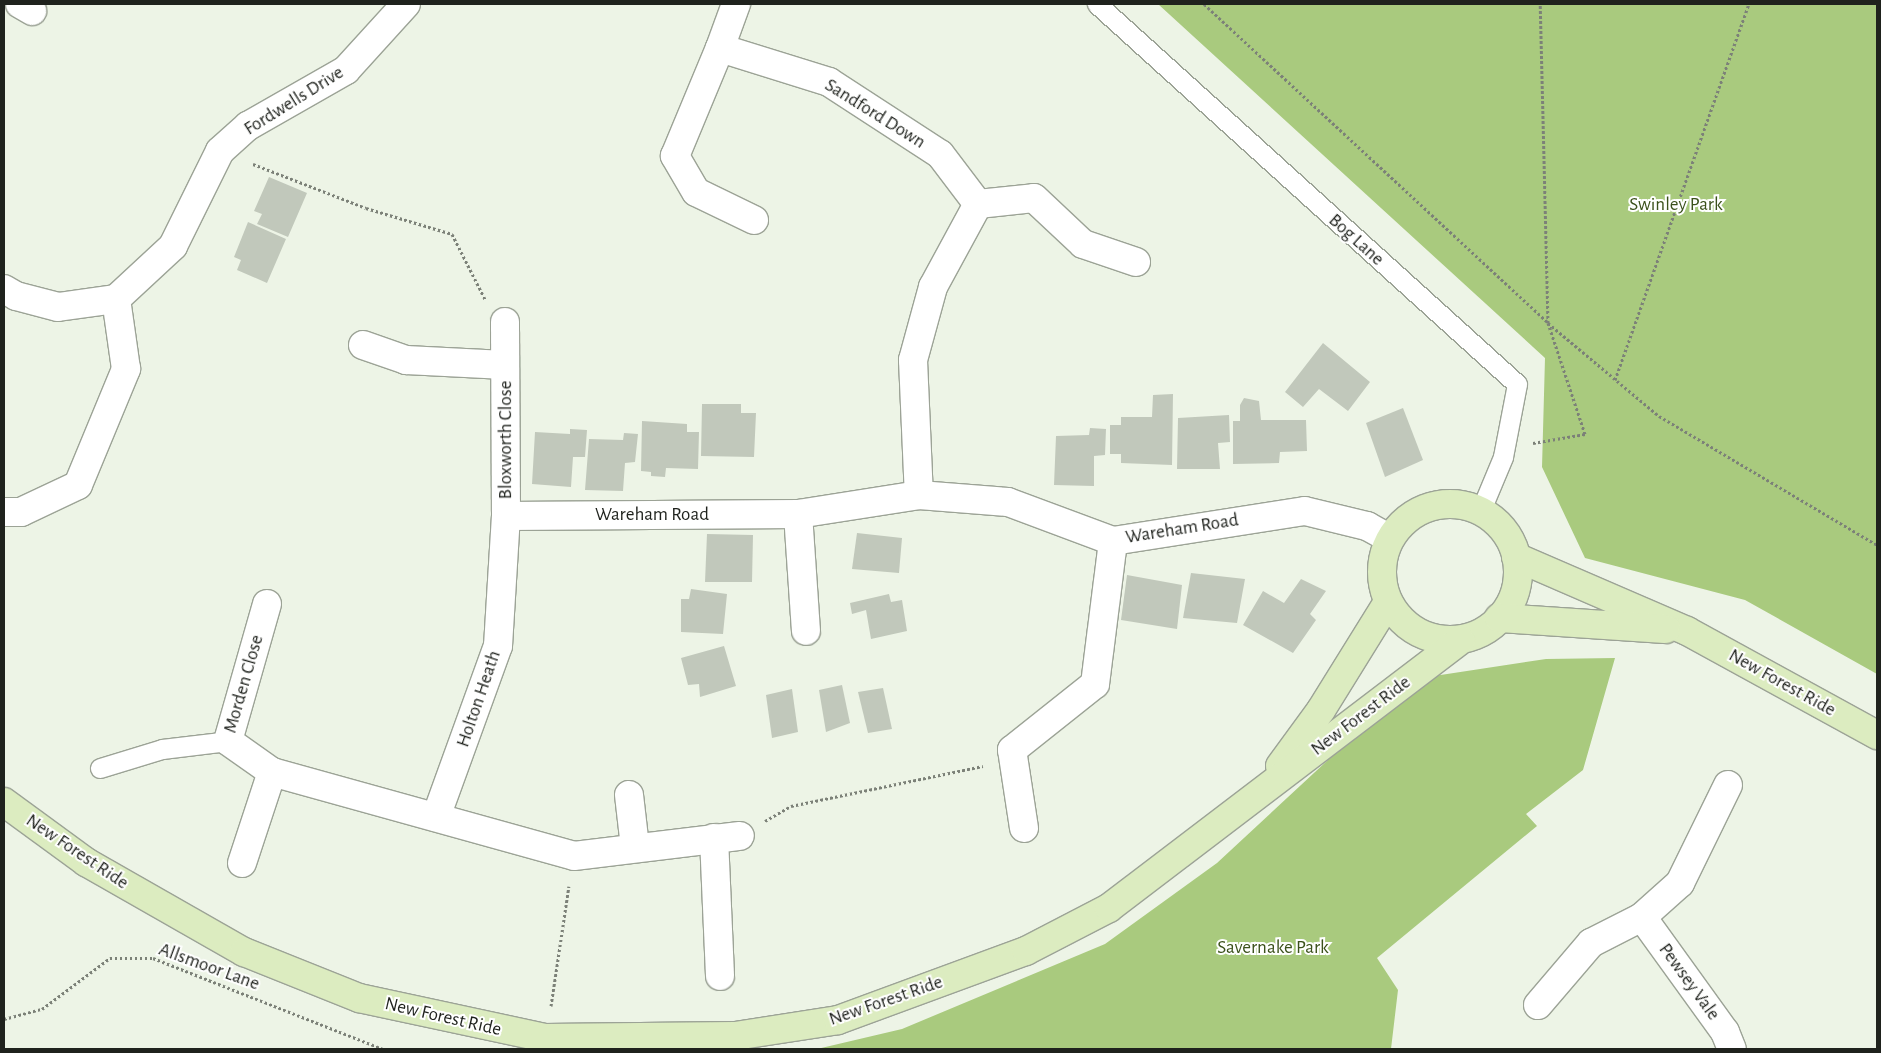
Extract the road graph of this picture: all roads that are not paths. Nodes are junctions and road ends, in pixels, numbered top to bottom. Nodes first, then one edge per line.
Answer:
1 (406, 4) edge
2 (736, 4) edge
3 (1097, 4) edge
4 (720, 48) junction
5 (978, 204) junction
6 (754, 220) dead end
7 (1136, 262) dead end
8 (4, 289) edge
9 (116, 299) junction
10 (505, 322) road end
11 (363, 345) dead end
12 (505, 365) junction
13 (919, 495) junction
14 (4, 512) edge
15 (1480, 512) junction
16 (798, 514) junction
17 (506, 516) junction
18 (1390, 538) junction
19 (1113, 541) junction
20 (1516, 557) junction
21 (1388, 602) junction
22 (267, 604) dead end
23 (1500, 618) junction
24 (806, 631) dead end
25 (1688, 631) junction
26 (1461, 640) junction
27 (1877, 735) edge
28 (228, 741) junction
29 (100, 768) dead end
30 (272, 772) junction
31 (1728, 785) dead end
32 (1261, 791) junction
33 (629, 795) dead end
34 (4, 802) edge
35 (436, 817) junction
36 (1024, 828) dead end
37 (635, 848) junction
38 (242, 863) dead end
39 (1642, 917) junction
40 (720, 976) dead end
41 (1538, 1005) dead end
42 (1732, 1049) edge

1 - 9 street, Fordwells Drive
2 - 4 street
3 - 15 lane, Bog Lane
4 - 5 street, Sandford Down
4 - 6 street
5 - 7 street
5 - 13 street
8 - 9 street
9 - 14 street
10 - 12 street, Bloxworth Close
11 - 12 street, Bloxworth Close
12 - 17 street, Bloxworth Close
13 - 16 street, Wareham Road
13 - 19 street, Wareham Road
15 - 18 main road, New Forest Ride
15 - 20 main road, New Forest Ride
16 - 17 street, Wareham Road
16 - 24 street
17 - 35 street, Holton Heath
18 - 19 street, Wareham Road
18 - 21 main road, New Forest Ride
19 - 36 street
20 - 23 main road, New Forest Ride
20 - 25 main road, New Forest Ride
21 - 26 main road, New Forest Ride
21 - 32 main road, New Forest Ride
22 - 28 street, Morden Close
23 - 25 main road, New Forest Ride
23 - 26 main road, New Forest Ride
25 - 27 main road, New Forest Ride
26 - 32 main road, New Forest Ride
28 - 29 lane
28 - 30 street, Morden Close
30 - 35 street, Morden Close
30 - 38 street
31 - 39 street
32 - 34 main road, New Forest Ride
33 - 37 street
35 - 37 street, Morden Close
37 - 40 street
39 - 41 street
39 - 42 street, Pewsey Vale

